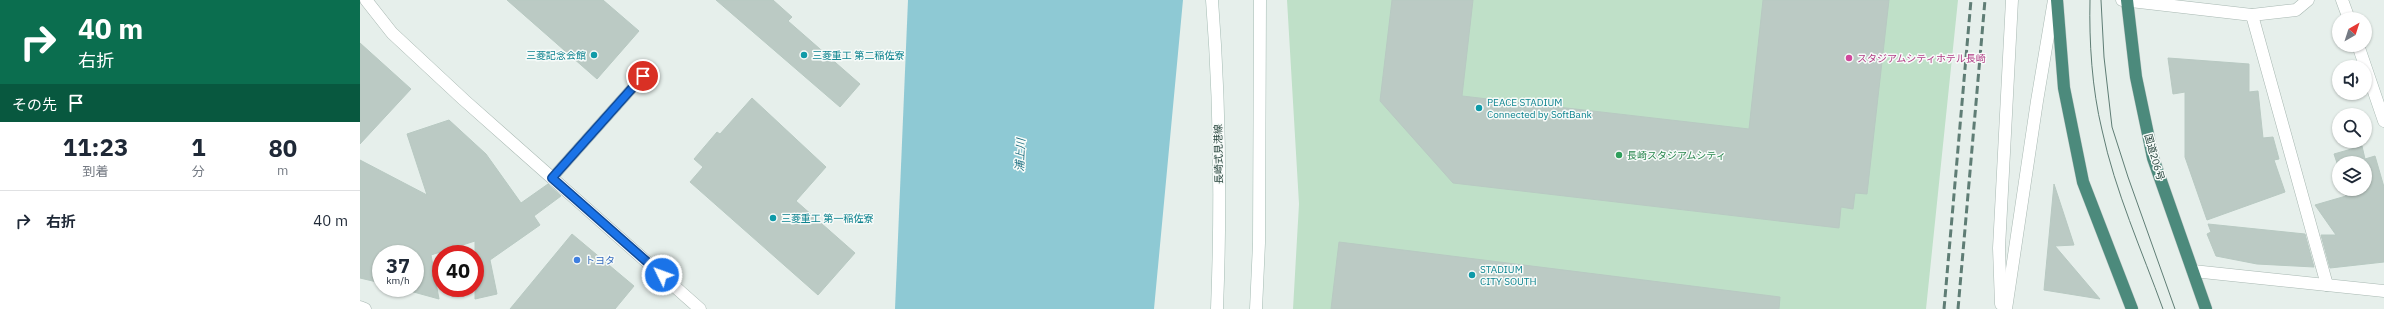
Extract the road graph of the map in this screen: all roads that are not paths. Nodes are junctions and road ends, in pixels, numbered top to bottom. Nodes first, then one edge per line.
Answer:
1 (366, 0) edge
2 (1212, 0) edge
3 (1260, 0) edge
4 (2012, 0) edge
5 (2055, 0) edge
6 (2125, 0) edge
7 (2308, 0) edge
8 (2342, 0) edge
9 (2346, 12) edge
10 (2252, 15) junction
11 (2360, 52) edge
12 (643, 76) dead end
13 (2384, 121) edge
14 (552, 178) junction
15 (2193, 271) junction
16 (2328, 285) junction
17 (2384, 291) edge
18 (360, 308) edge
19 (365, 309) edge
20 (700, 309) edge
21 (1217, 309) edge
22 (1256, 309) edge
23 (2002, 309) edge
24 (2006, 309) edge
25 (2132, 309) edge
26 (2206, 309) edge

1 - 14 street
2 - 21 street, 長崎式見港線
3 - 22 street
4 - 23 street
5 - 24 street
5 - 25 highway
6 - 10 street
6 - 15 highway, 国道206号
7 - 10 street
8 - 9 street
10 - 16 street
11 - 13 street
12 - 14 lane
14 - 20 street
15 - 16 street
15 - 26 highway, 国道206号
16 - 17 street
18 - 19 street

